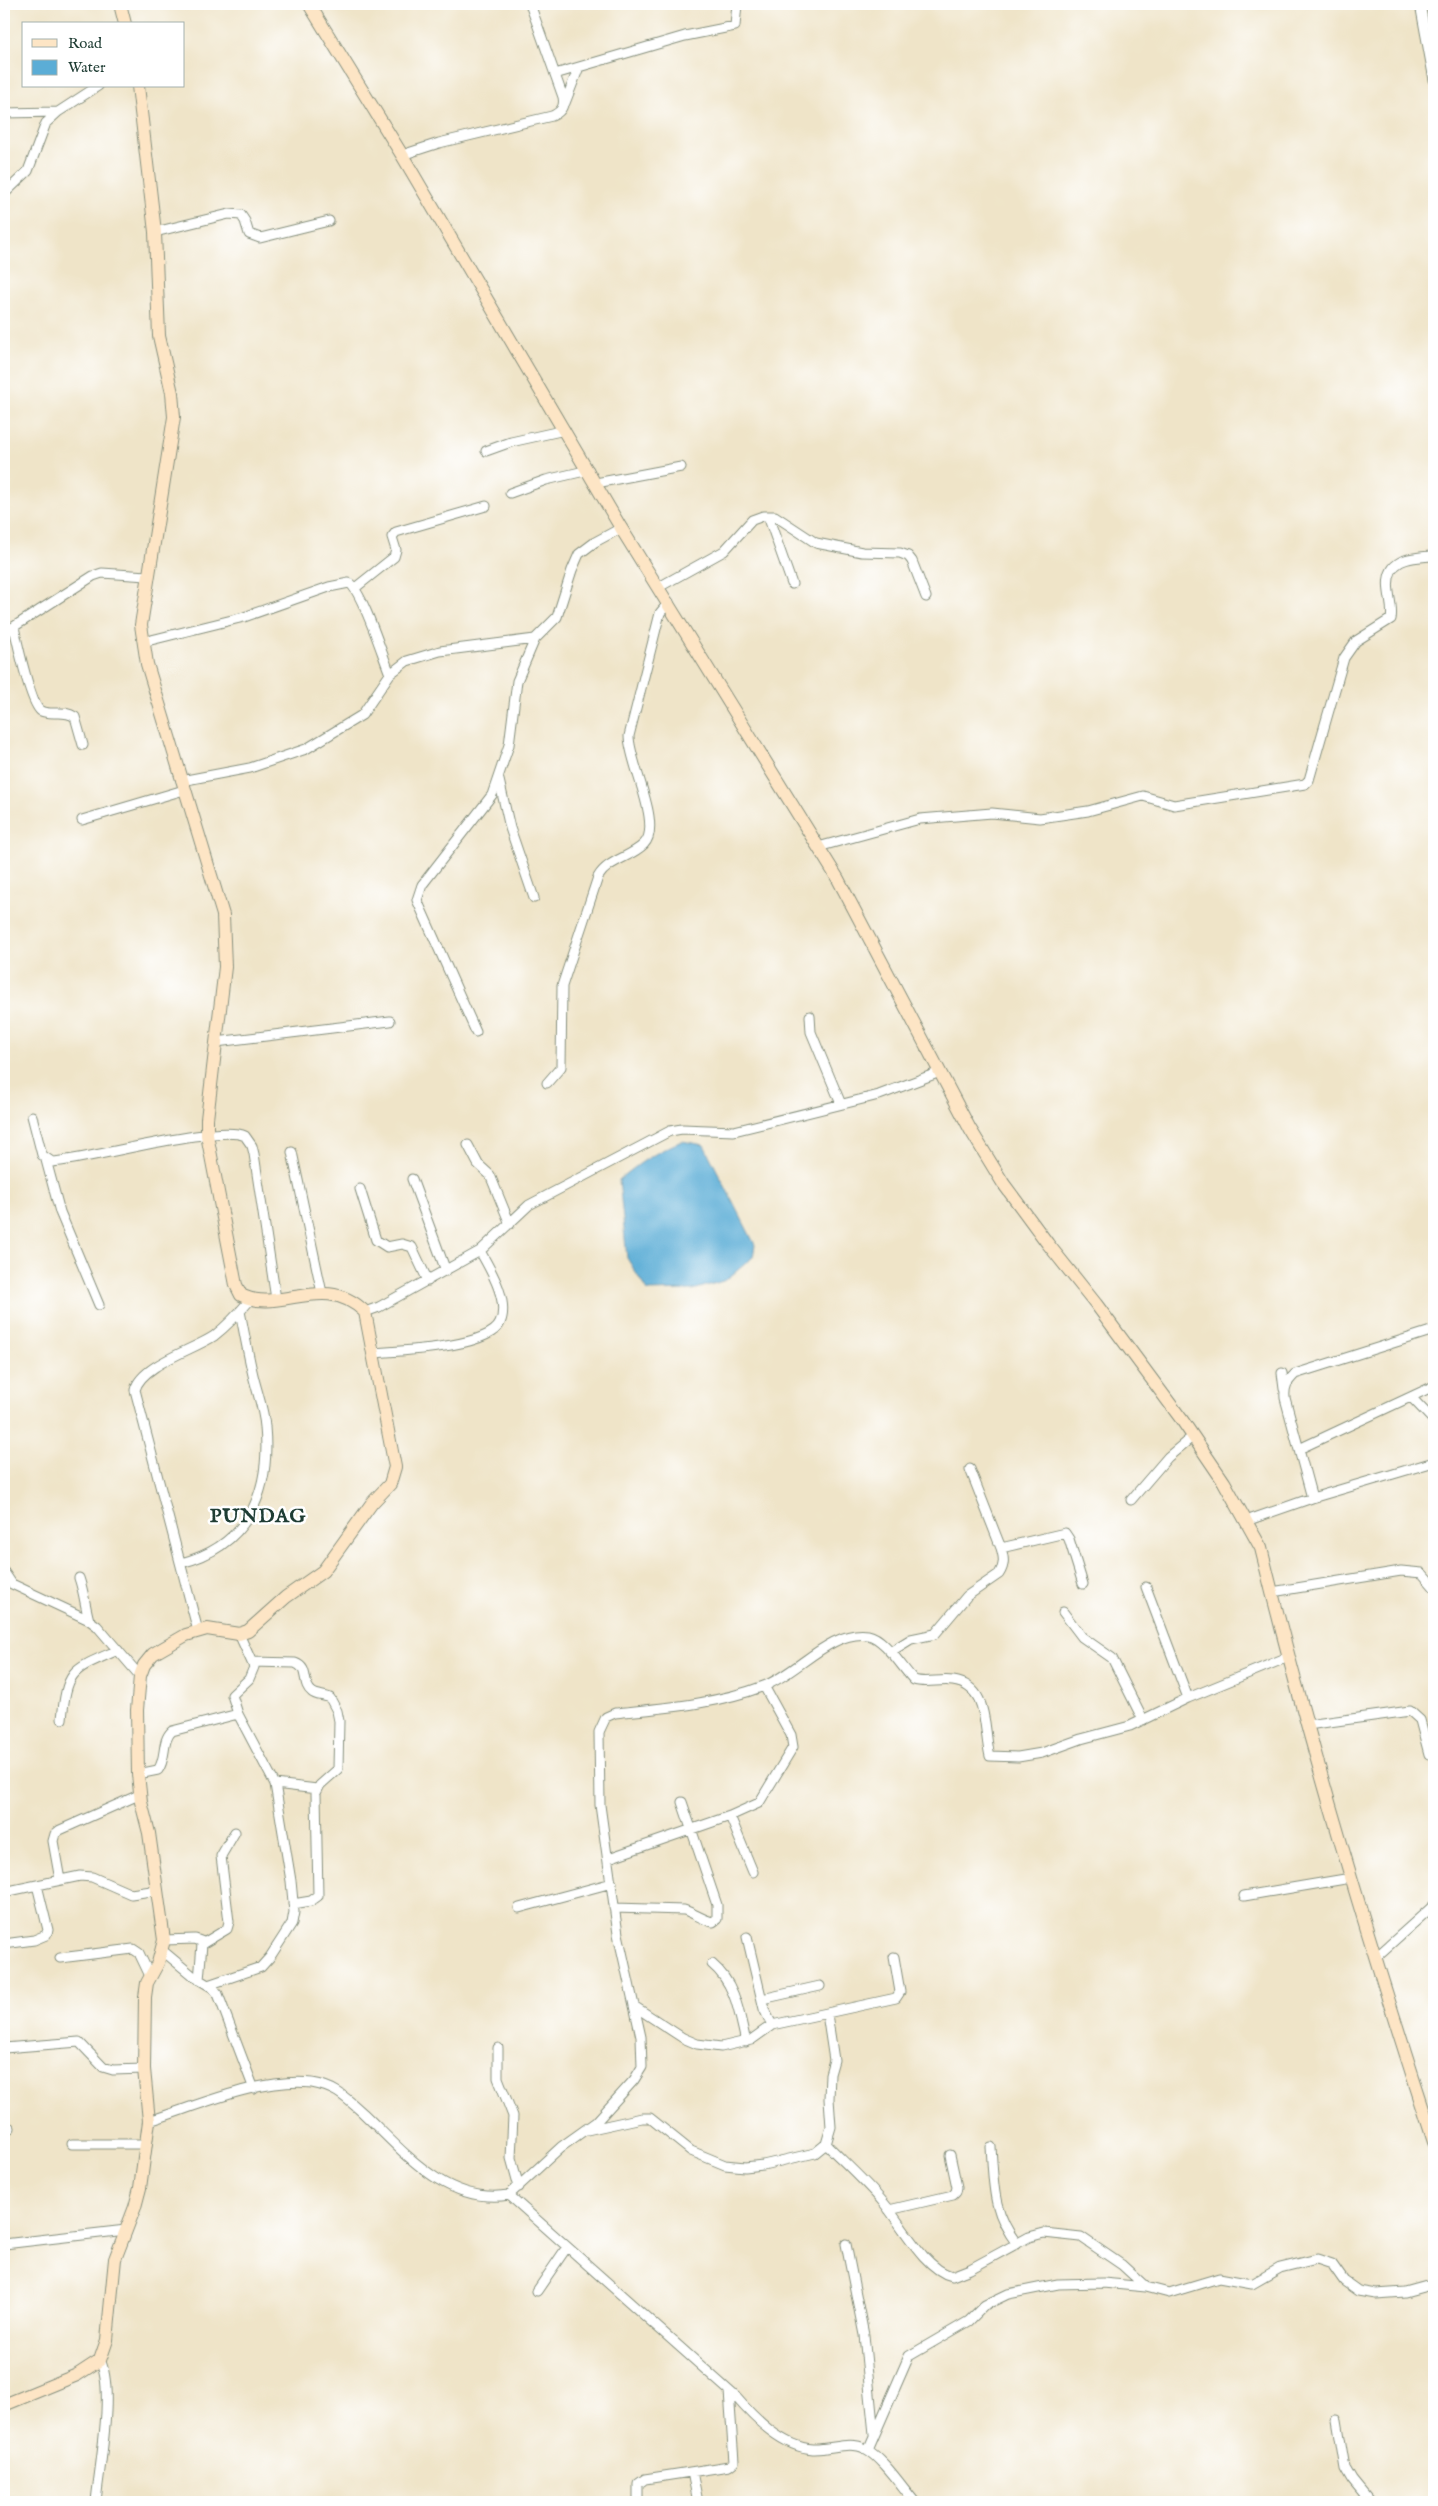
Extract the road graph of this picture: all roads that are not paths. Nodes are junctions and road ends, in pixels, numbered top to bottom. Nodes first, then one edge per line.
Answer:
1 (120, 4) edge
2 (309, 4) edge
3 (530, 4) edge
4 (738, 4) edge
5 (1420, 4) edge
6 (124, 22) edge
7 (579, 67) junction
8 (555, 74) junction
9 (1434, 80) edge
10 (95, 88) edge
11 (138, 88) edge
12 (563, 107) junction
13 (58, 112) junction
14 (4, 113) edge
15 (402, 154) junction
16 (4, 194) edge
17 (329, 221) dead end
18 (156, 232) junction
19 (565, 430) junction
20 (486, 451) dead end
21 (681, 467) dead end
22 (589, 470) junction
23 (596, 483) junction
24 (510, 494) dead end
25 (486, 506) dead end
26 (768, 516) junction
27 (621, 528) junction
28 (1434, 556) edge
29 (147, 576) junction
30 (792, 584) dead end
31 (659, 587) junction
32 (355, 588) junction
33 (926, 597) dead end
34 (669, 602) junction
35 (14, 627) junction
36 (4, 633) edge
37 (535, 639) junction
38 (143, 642) junction
39 (390, 674) junction
40 (83, 745) dead end
41 (499, 780) junction
42 (183, 785) junction
43 (82, 820) dead end
44 (818, 847) junction
45 (534, 898) dead end
46 (810, 1016) dead end
47 (390, 1022) dead end
48 (476, 1032) dead end
49 (216, 1042) junction
50 (940, 1072) junction
51 (547, 1083) dead end
52 (841, 1104) junction
53 (32, 1116) dead end
54 (207, 1135) junction
55 (468, 1145) dead end
56 (292, 1152) dead end
57 (46, 1160) junction
58 (412, 1180) dead end
59 (360, 1189) dead end
60 (510, 1224) junction
61 (480, 1251) junction
62 (446, 1271) junction
63 (428, 1281) junction
64 (322, 1293) junction
65 (276, 1299) junction
66 (250, 1300) junction
67 (99, 1305) dead end
68 (240, 1311) junction
69 (365, 1312) junction
70 (1434, 1330) edge
71 (372, 1353) junction
72 (1282, 1373) dead end
73 (1434, 1386) edge
74 (1284, 1389) junction
75 (1411, 1397) junction
76 (1434, 1421) edge
77 (1192, 1437) junction
78 (1299, 1449) junction
79 (1434, 1462) edge
80 (970, 1469) dead end
81 (1312, 1498) junction
82 (1131, 1500) dead end
83 (1246, 1521) junction
84 (1002, 1548) junction
85 (181, 1562) junction
86 (4, 1572) edge
87 (79, 1578) dead end
88 (1083, 1584) dead end
89 (1146, 1587) dead end
90 (1434, 1587) edge
91 (1272, 1592) junction
92 (1063, 1612) dead end
93 (89, 1620) junction
94 (198, 1630) junction
95 (239, 1634) junction
96 (118, 1650) junction
97 (890, 1652) junction
98 (1288, 1657) junction
99 (72, 1660) dead end
100 (253, 1662) junction
101 (78, 1668) junction
102 (140, 1676) junction
103 (764, 1686) junction
104 (1188, 1698) junction
105 (238, 1714) junction
106 (62, 1719) dead end
107 (1144, 1720) junction
108 (1307, 1725) junction
109 (1429, 1754) dead end
110 (138, 1774) junction
111 (275, 1784) junction
112 (317, 1789) junction
113 (141, 1794) junction
114 (682, 1802) dead end
115 (730, 1816) junction
116 (690, 1830) junction
117 (234, 1832) dead end
118 (609, 1858) junction
119 (753, 1872) dead end
120 (1351, 1878) junction
121 (60, 1880) junction
122 (612, 1883) junction
123 (37, 1886) junction
124 (158, 1890) junction
125 (4, 1892) edge
126 (1244, 1896) dead end
127 (293, 1904) junction
128 (1434, 1905) edge
129 (518, 1908) dead end
130 (614, 1908) junction
131 (747, 1938) dead end
132 (203, 1942) junction
133 (4, 1944) edge
134 (163, 1945) junction
135 (894, 1956) dead end
136 (60, 1958) dead end
137 (1375, 1958) junction
138 (712, 1964) dead end
139 (150, 1976) junction
140 (199, 1980) junction
141 (208, 1984) junction
142 (820, 1986) dead end
143 (762, 1999) junction
144 (634, 2006) junction
145 (827, 2014) junction
146 (772, 2025) junction
147 (746, 2042) junction
148 (4, 2048) edge
149 (498, 2048) dead end
150 (144, 2069) junction
151 (254, 2089) junction
152 (149, 2121) junction
153 (582, 2132) junction
154 (1434, 2142) edge
155 (72, 2144) dead end
156 (146, 2144) junction
157 (826, 2144) junction
158 (991, 2147) dead end
159 (950, 2155) dead end
160 (519, 2187) junction
161 (509, 2195) junction
162 (889, 2210) junction
163 (126, 2230) junction
164 (4, 2244) edge
165 (846, 2244) dead end
166 (1017, 2244) junction
167 (567, 2247) junction
168 (1434, 2284) edge
169 (1146, 2287) junction
170 (537, 2290) dead end
171 (100, 2360) junction
172 (729, 2391) junction
173 (4, 2405) edge
174 (1337, 2420) dead end
175 (874, 2435) junction
176 (868, 2450) junction
177 (692, 2472) junction
178 (96, 2502) edge
179 (638, 2502) edge
180 (698, 2502) edge
181 (915, 2502) edge
182 (1370, 2502) edge

1 - 6 street
2 - 15 street
3 - 8 street
4 - 7 street
5 - 9 street
7 - 8 street
7 - 12 street
8 - 12 street
10 - 13 street
11 - 18 street
12 - 15 street
13 - 14 street
13 - 16 street
15 - 19 street
17 - 18 street
18 - 29 street
19 - 20 street
19 - 22 street
21 - 23 street
22 - 23 street
22 - 24 street
23 - 27 street
25 - 32 street
26 - 30 street
26 - 31 street
26 - 33 street
27 - 31 street
27 - 37 street
28 - 44 street
29 - 35 street
29 - 38 street
31 - 34 street
32 - 38 street
32 - 39 street
34 - 44 street
34 - 51 street
35 - 36 street
35 - 40 street
37 - 39 street
37 - 41 street
38 - 42 street
39 - 42 street
41 - 45 street
41 - 48 street
42 - 43 street
42 - 49 street
44 - 50 street
46 - 52 street
47 - 49 street
49 - 54 street
50 - 52 street
50 - 77 street
52 - 60 street
53 - 57 street
54 - 57 street
54 - 65 street
54 - 66 street
55 - 60 street
56 - 64 street
57 - 67 street
58 - 62 street
59 - 63 street
60 - 61 street
61 - 62 street
61 - 71 street
62 - 63 street
63 - 69 street
64 - 65 street
64 - 69 street
65 - 66 street
66 - 68 street
68 - 85 street
68 - 85 street
69 - 71 street
70 - 74 street
71 - 95 street
72 - 74 street
73 - 75 street
74 - 78 street
75 - 76 street
75 - 78 street
77 - 82 street
77 - 83 street
78 - 81 street
79 - 81 street
80 - 84 street
81 - 83 street
83 - 91 street
84 - 88 street
84 - 97 street
85 - 94 street
86 - 93 street
87 - 93 street
89 - 104 street
90 - 91 street
91 - 98 street
92 - 107 street
93 - 96 street
94 - 95 street
94 - 102 street
95 - 100 street
96 - 101 street
96 - 102 street
97 - 103 street
97 - 107 street
98 - 104 street
98 - 108 street
99 - 101 street
100 - 105 street
100 - 112 street
101 - 106 street
102 - 110 street
103 - 115 street
103 - 118 street
104 - 107 street
105 - 110 street
105 - 111 street
108 - 109 street
108 - 120 street
110 - 113 street
111 - 112 street
111 - 127 street
112 - 127 street
113 - 121 street
113 - 124 street
114 - 116 street
115 - 116 street
115 - 119 street
116 - 118 street
116 - 130 street
117 - 132 street
118 - 122 street
120 - 126 street
120 - 137 street
121 - 123 street
121 - 124 street
122 - 129 street
122 - 130 street
123 - 125 street
123 - 133 street
124 - 134 street
127 - 141 street
128 - 137 street
130 - 144 street
131 - 143 street
132 - 134 street
132 - 140 street
134 - 139 street
134 - 140 street
135 - 145 street
136 - 139 street
137 - 154 street
138 - 147 street
139 - 150 street
140 - 141 street
141 - 151 street
142 - 143 street
143 - 146 street
144 - 147 street
144 - 153 street
145 - 146 street
145 - 157 street
146 - 147 street
148 - 150 street
149 - 160 street
150 - 152 street
151 - 152 street
151 - 161 street
152 - 156 street
153 - 157 street
153 - 160 street
155 - 156 street
156 - 163 street
157 - 162 street
158 - 166 street
159 - 162 street
160 - 161 street
161 - 167 street
162 - 166 street
163 - 164 street
163 - 171 street
165 - 175 street
166 - 169 street
167 - 170 street
167 - 172 street
168 - 169 street
169 - 175 street
171 - 173 street
171 - 178 street
172 - 176 street
172 - 177 street
174 - 182 street
175 - 176 street
176 - 181 street
177 - 179 street
177 - 180 street

